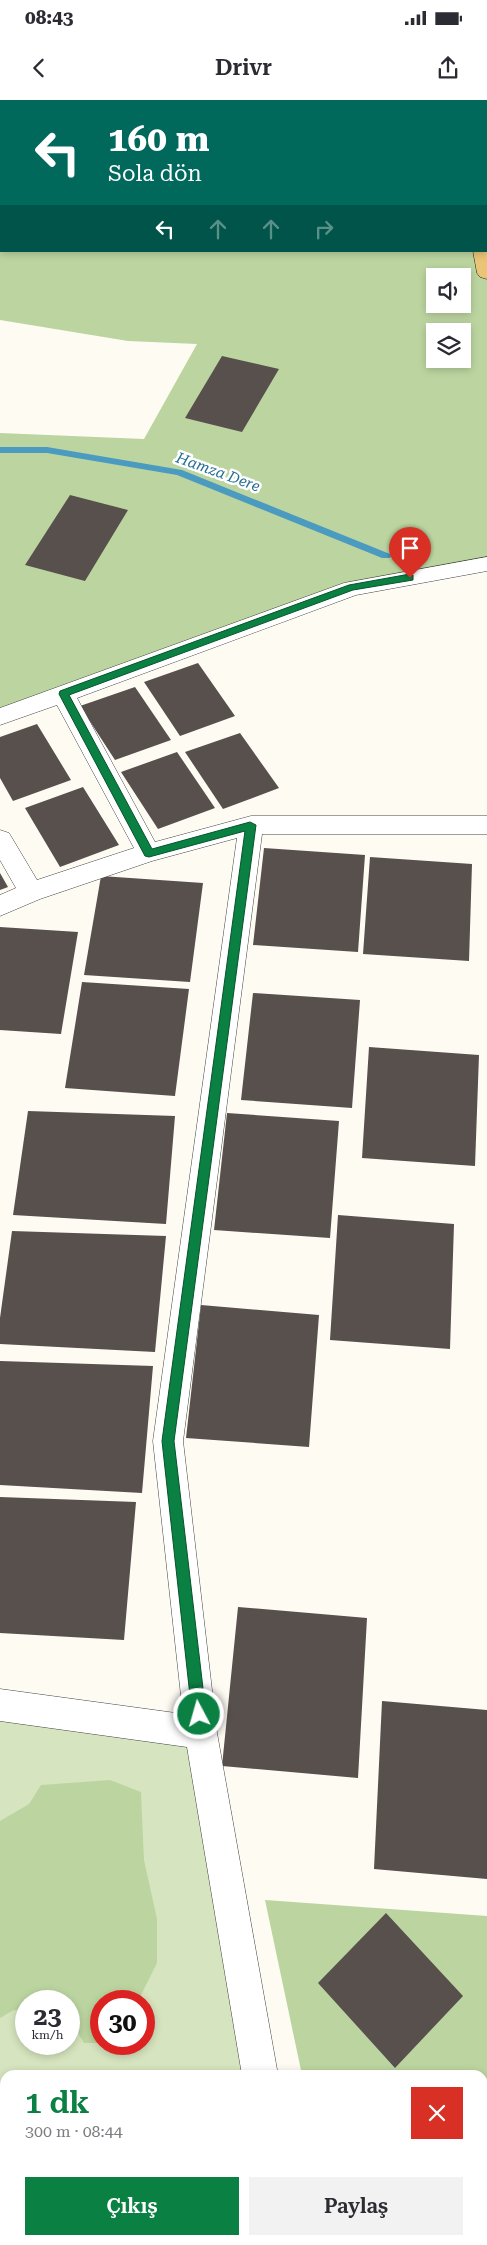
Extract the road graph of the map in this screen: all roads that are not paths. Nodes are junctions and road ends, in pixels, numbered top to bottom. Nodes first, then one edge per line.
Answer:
1 (483, 252) edge
2 (487, 273) edge
3 (487, 564) edge
4 (63, 694) junction
5 (0, 717) edge
6 (250, 825) junction
7 (487, 825) edge
8 (0, 839) edge
9 (149, 853) junction
10 (31, 892) junction
11 (0, 906) edge
12 (0, 1704) edge
13 (201, 1733) junction
14 (259, 2070) edge

1 - 2 main road
3 - 4 street
4 - 5 street
4 - 9 street
6 - 7 street
6 - 9 street
6 - 13 street
8 - 10 street
9 - 10 street
10 - 11 street
12 - 13 street
13 - 14 street

